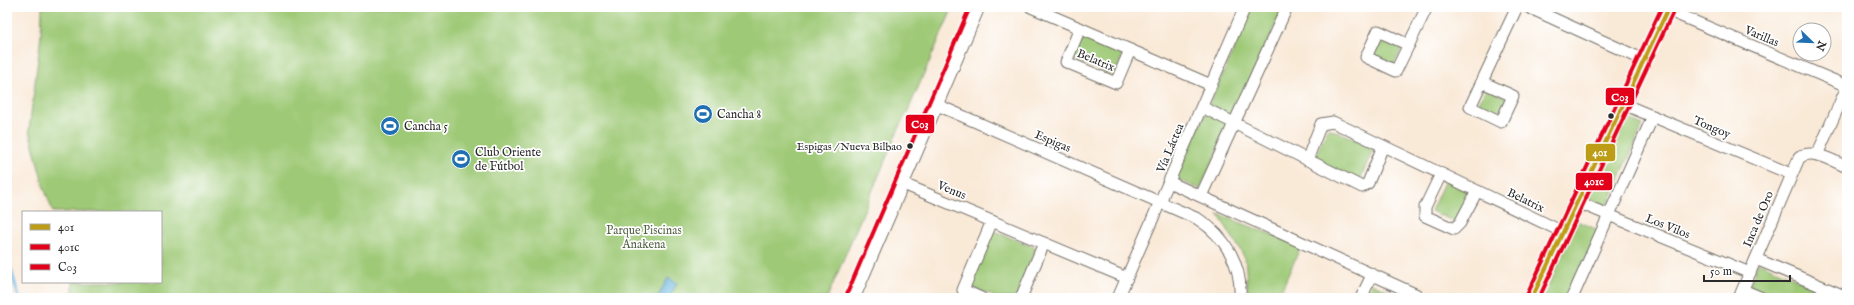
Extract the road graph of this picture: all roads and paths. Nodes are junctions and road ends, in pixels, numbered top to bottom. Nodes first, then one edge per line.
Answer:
1 (977, 7) edge
2 (1031, 7) edge
3 (1245, 7) edge
4 (1287, 7) edge
5 (1427, 7) edge
6 (1517, 7) edge
7 (1528, 7) edge
8 (1668, 8) edge
9 (1080, 28) junction
10 (1408, 46) dead end
11 (1130, 50) junction
12 (1644, 60) junction
13 (1482, 82) dead end
14 (1211, 85) junction
15 (1847, 86) edge
16 (935, 104) junction
17 (1623, 104) junction
18 (1202, 107) junction
19 (1653, 116) junction
20 (1234, 123) junction
21 (1383, 146) junction
22 (1817, 155) junction
23 (1307, 160) junction
24 (1847, 167) edge
25 (1441, 174) junction
26 (1791, 174) junction
27 (1170, 182) junction
28 (901, 183) junction
29 (1477, 191) junction
30 (1201, 196) junction
31 (1161, 201) junction
32 (1577, 202) junction
33 (1609, 215) junction
34 (992, 221) junction
35 (1563, 232) junction
36 (1044, 243) junction
37 (1756, 259) junction
38 (1750, 273) junction
39 (1372, 275) junction
40 (1127, 278) junction
41 (1741, 294) edge
42 (1847, 297) edge
43 (852, 298) edge
44 (981, 298) edge
45 (1021, 298) edge
46 (1118, 298) edge
47 (1240, 298) edge
48 (1361, 298) edge
49 (1418, 298) edge
50 (1532, 298) edge
51 (1572, 298) edge
52 (1762, 298) edge

1 - 16 street
2 - 9 street, Belatrix
3 - 14 street, Vía Láctea
4 - 20 street
5 - 10 street
6 - 13 street
7 - 12 street
8 - 12 street
8 - 15 street, Varillas
9 - 11 street, Belatrix
9 - 11 street, Belatrix
11 - 14 street, Belatrix
12 - 17 street
14 - 18 street, Vía Láctea
15 - 22 street
16 - 28 street
16 - 31 street, Espigas
17 - 19 street, Tongoy
17 - 32 street
18 - 20 street
18 - 27 street, Vía Láctea
19 - 26 street, Tongoy
19 - 33 street
20 - 23 street
20 - 30 street
21 - 23 street, Belatrix
21 - 23 street
21 - 25 street, Belatrix
22 - 24 street
22 - 26 street, Inca de Oro
25 - 29 street, Belatrix
25 - 29 street
26 - 37 street, Inca de Oro
27 - 30 street
27 - 31 street, Vía Láctea
28 - 34 street, Venus
28 - 43 street
29 - 35 street, Belatrix
30 - 39 street
31 - 40 street, Vía Láctea
31 - 47 street, Espigas
32 - 33 street, Los Vilos
32 - 35 street
33 - 38 street, Los Vilos
33 - 51 street
34 - 36 street, Venus
34 - 44 street
35 - 50 street
36 - 40 street, Venus
36 - 45 street
37 - 38 street, Inca de Oro
37 - 42 street
38 - 41 street, Inca de Oro
39 - 48 street
39 - 49 street
40 - 46 street, Vía Láctea
41 - 52 street

